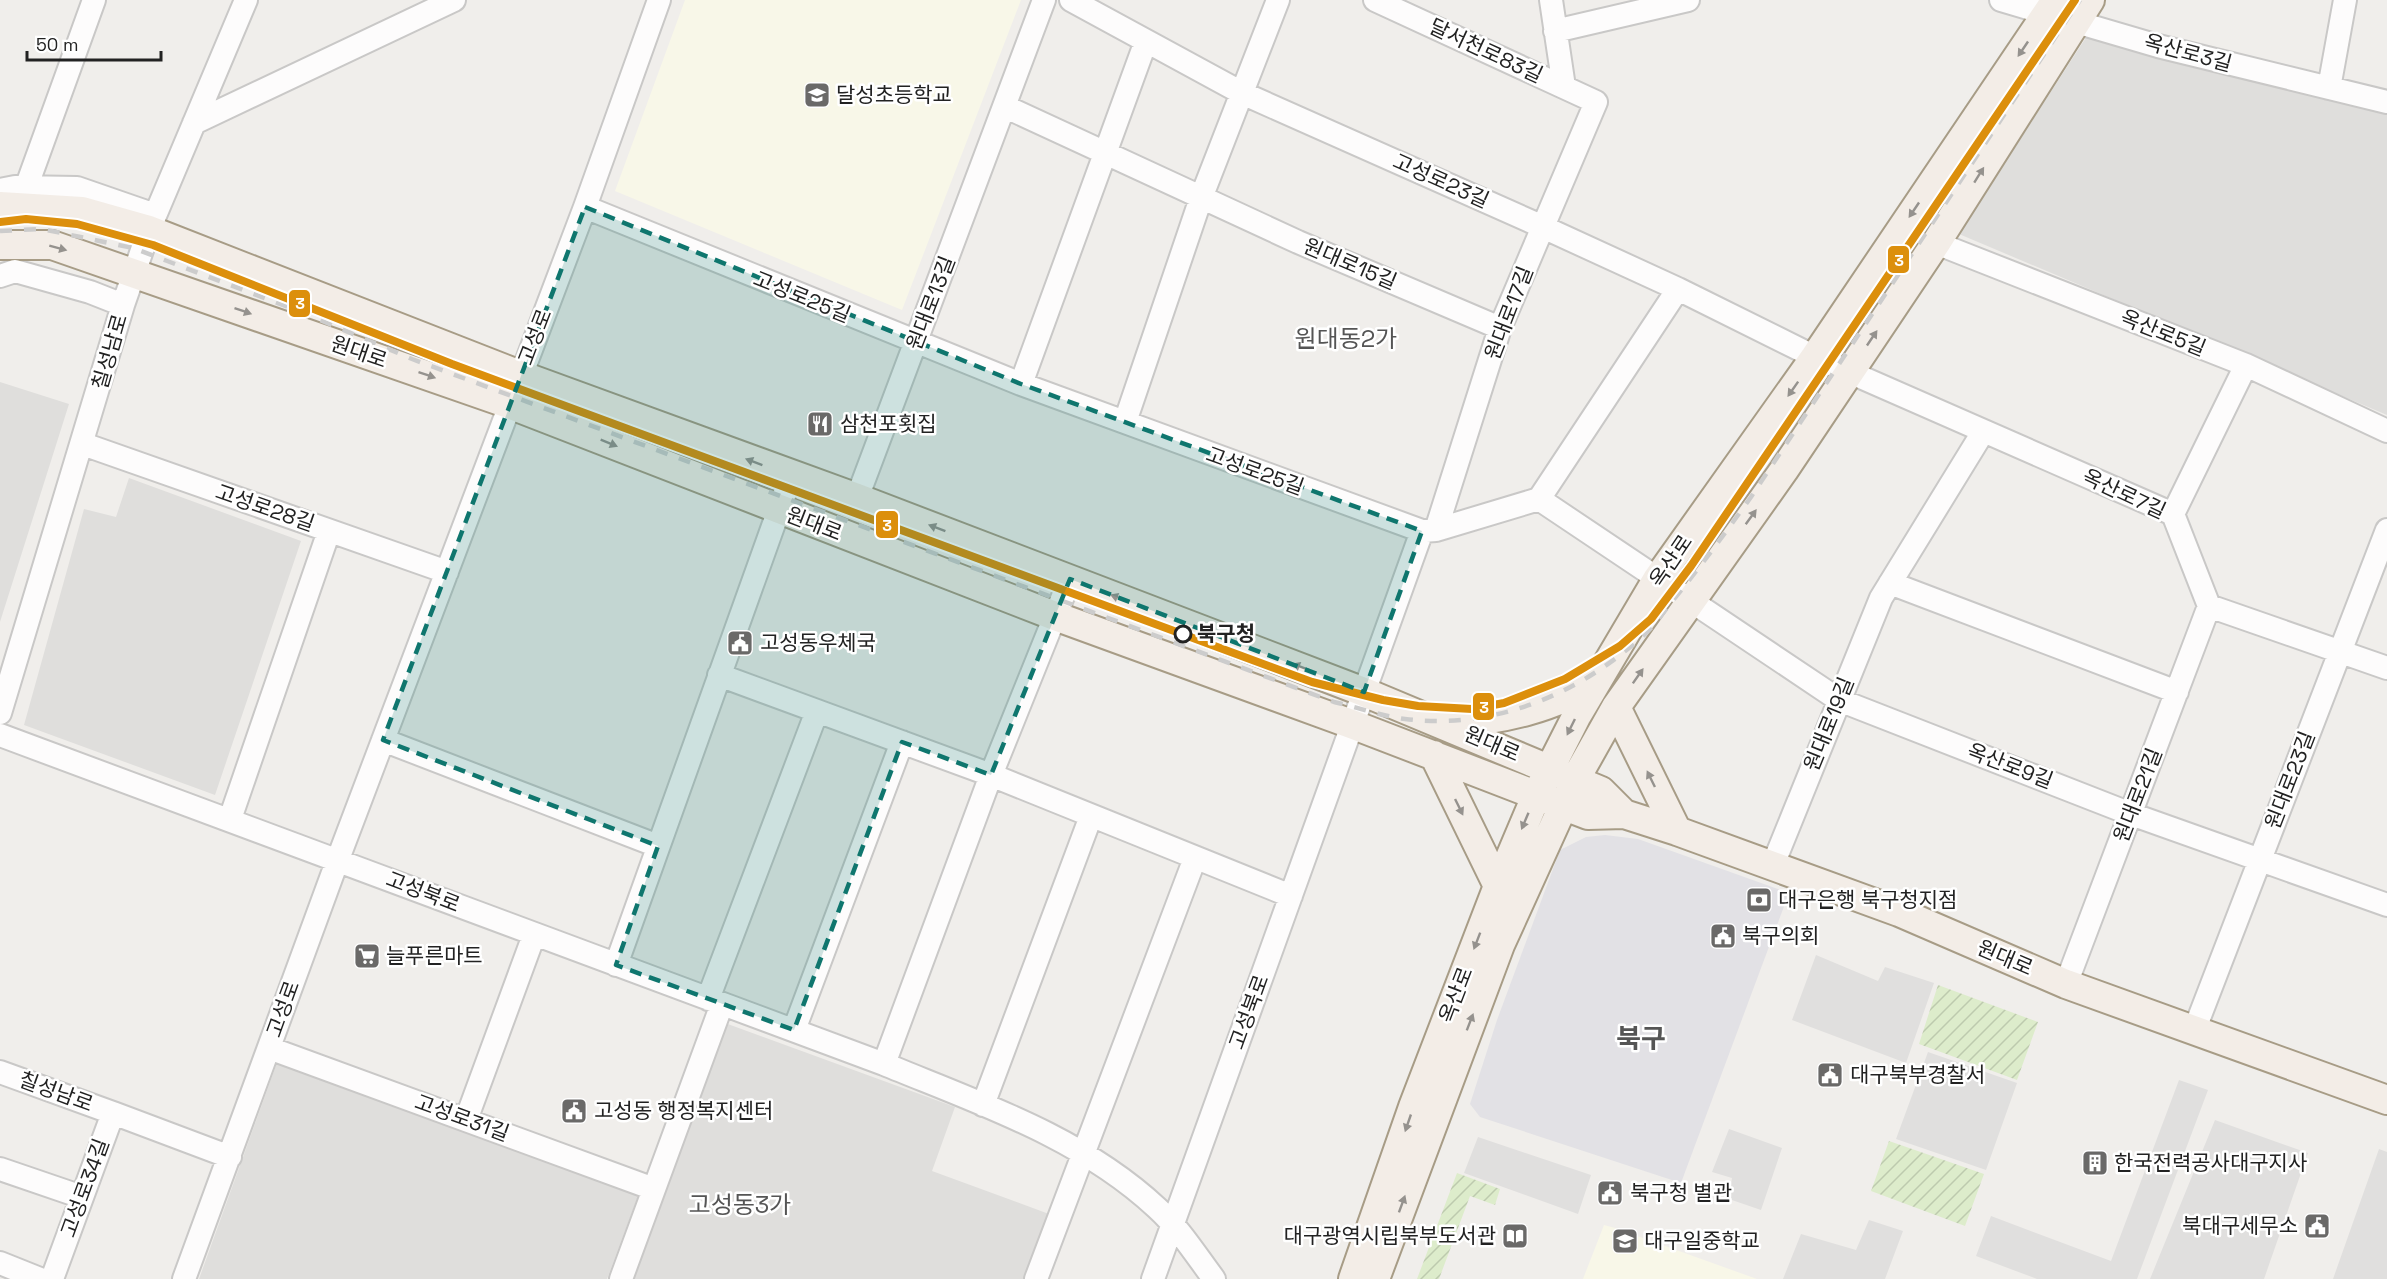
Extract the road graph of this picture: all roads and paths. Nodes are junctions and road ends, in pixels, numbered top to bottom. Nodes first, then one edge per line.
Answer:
1 (94, 0) edge
2 (246, 0) edge
3 (454, 0) edge
4 (659, 0) edge
5 (1044, 0) edge
6 (1071, 0) edge
7 (1278, 0) edge
8 (1375, 0) edge
9 (1551, 0) edge
10 (1688, 0) edge
11 (2001, 0) edge
12 (2345, 0) edge
13 (2052, 6) edge
14 (2083, 10) edge
15 (1556, 31) junction
16 (1146, 41) junction
17 (1564, 87) junction
18 (2329, 88) junction
19 (1242, 93) junction
20 (1596, 102) joint
21 (2387, 102) edge
22 (1006, 107) junction
23 (194, 123) junction
24 (1106, 154) junction
25 (26, 188) junction
26 (0, 190) edge
27 (1202, 198) junction
28 (0, 206) edge
29 (585, 207) junction
30 (152, 223) junction
31 (1544, 227) junction
32 (1936, 243) junction
33 (0, 245) edge
34 (134, 273) junction
35 (0, 276) edge
36 (1678, 289) junction
37 (123, 305) junction
38 (1500, 328) junction
39 (915, 343) junction
40 (1815, 357) junction
41 (2246, 365) junction
42 (1849, 372) junction
43 (520, 375) junction
44 (1021, 384) junction
45 (509, 404) junction
46 (1125, 422) junction
47 (2387, 430) edge
48 (1983, 432) junction
49 (83, 444) junction
50 (791, 476) junction
51 (857, 498) junction
52 (1539, 499) junction
53 (778, 510) junction
54 (2173, 514) junction
55 (2387, 530) edge
56 (329, 531) junction
57 (1429, 531) junction
58 (447, 572) junction
59 (1658, 578) junction
60 (1070, 579) junction
61 (1890, 583) junction
62 (1691, 599) junction
63 (2209, 606) junction
64 (1055, 616) junction
65 (2340, 651) junction
66 (2387, 668) edge
67 (719, 675) junction
68 (1598, 678) junction
69 (1364, 692) junction
70 (2177, 692) junction
71 (1839, 700) junction
72 (1616, 707) junction
73 (817, 711) junction
74 (0, 713) edge
75 (1439, 722) junction
76 (1354, 725) junction
77 (0, 735) edge
78 (383, 740) junction
79 (902, 742) junction
80 (1434, 755) junction
81 (1563, 774) junction
82 (991, 776) junction
83 (1537, 794) junction
84 (1563, 805) junction
85 (1624, 814) junction
86 (2131, 814) junction
87 (1091, 816) junction
88 (230, 819) junction
89 (1677, 831) junction
90 (658, 846) junction
91 (1195, 858) junction
92 (338, 859) junction
93 (2260, 860) junction
94 (1772, 867) junction
95 (1498, 886) junction
96 (1291, 896) junction
97 (2387, 905) edge
98 (534, 935) junction
99 (616, 965) junction
100 (2066, 984) junction
101 (715, 1001) junction
102 (794, 1030) junction
103 (2194, 1031) junction
104 (269, 1048) junction
105 (884, 1064) junction
106 (0, 1072) edge
107 (2387, 1100) edge
108 (983, 1105) junction
109 (113, 1113) junction
110 (466, 1120) junction
111 (1084, 1151) junction
112 (230, 1158) junction
113 (0, 1169) edge
114 (654, 1188) junction
115 (82, 1197) junction
116 (1173, 1224) junction
117 (0, 1263) edge
118 (40, 1279) edge
119 (52, 1279) edge
120 (184, 1279) edge
121 (621, 1279) edge
122 (1036, 1279) edge
123 (1152, 1279) edge
124 (1214, 1279) edge
125 (1353, 1279) edge
126 (1375, 1279) edge

1 - 25 street
2 - 23 street, 칠성남로
3 - 23 street
4 - 29 street, 고성로
5 - 22 street, 원대로13길
6 - 16 street, 고성로23길
7 - 19 street
8 - 17 street, 달서천로83길
9 - 15 street
10 - 15 street
11 - 13 street, 옥산로3길
12 - 18 street
13 - 14 street, 옥산로3길
13 -> 40 main road, 옥산로
14 - 18 street, 옥산로3길
32 -> 14 main road
15 - 17 street
16 - 19 street, 고성로23길
16 - 24 street
17 - 20 street, 달서천로83길
18 - 21 street, 옥산로3길
19 - 27 street
19 - 31 street, 고성로23길
20 - 31 street, 원대로17길
22 - 24 street
22 - 39 street, 원대로13길
23 - 30 street, 칠성남로
24 - 27 street
24 - 44 street
25 - 26 street, 원대로
25 - 30 street, 원대로
27 - 38 street, 원대로15길
27 - 46 street
28 - 30 main road, 원대로
29 - 39 street, 고성로25길
29 - 43 street, 고성로
30 - 34 street, 칠성남로
30 - 43 main road, 원대로
31 - 36 street, 고성로23길
31 - 38 street, 원대로17길
32 - 41 street, 옥산로5길
42 -> 32 main road
33 -> 34 main road, 원대로
34 - 37 street, 칠성남로
34 -> 45 main road, 원대로
35 - 37 street
36 - 40 street, 고성로23길
36 - 52 street
37 - 49 street, 칠성남로
38 - 57 street, 원대로17길
39 - 44 street, 고성로25길
39 - 51 street, 원대로13길
40 - 42 street, 옥산로7길
40 -> 59 main road, 옥산로
41 - 47 street, 옥산로5길
41 - 54 street
42 - 48 street, 옥산로7길
62 -> 42 main road
43 - 45 street, 고성로
50 -> 43 main road, 원대로
44 - 46 street, 고성로25길
45 -> 53 main road, 원대로
45 - 58 street, 고성로
46 - 57 street, 고성로25길
48 - 54 street, 옥산로7길
48 - 61 street, 원대로19길
49 - 56 street, 고성로28길
49 - 74 street, 칠성남로
50 - 51 main road, 원대로
50 - 53 street
60 -> 51 main road, 원대로
52 - 57 street
52 - 59 street
53 - 64 main road, 원대로
53 - 67 street
54 - 63 street, 옥산로7길
55 - 65 street, 원대로23길
56 - 58 street, 고성로28길
56 - 88 street
57 - 69 street
58 - 78 street, 고성로
59 - 62 street, 옥산로9길
59 - 68 main road, 옥산로
60 - 64 street
69 -> 60 main road, 원대로
61 - 70 street
61 - 71 street, 원대로19길
62 - 71 street, 옥산로9길
72 -> 62 main road
63 - 65 street
63 - 70 street, 원대로21길
64 - 76 main road, 원대로
64 - 82 street
65 - 66 street
65 - 93 street, 원대로23길
67 - 73 street
67 - 90 street
68 - 75 main road
68 -> 81 main road, 옥산로
69 - 75 main road, 원대로
69 - 76 street, 고성북로
70 - 86 street, 원대로21길
71 - 86 street, 옥산로9길
71 - 94 street, 원대로19길
72 - 81 main road
89 -> 72 main road
73 - 79 street
73 - 101 street
75 - 81 main road, 원대로
76 - 80 main road, 원대로
76 - 96 street, 고성북로
77 - 88 street, 고성북로
78 - 90 street
78 - 92 street, 고성로
79 - 82 street
79 - 102 street
80 - 83 main road, 원대로
80 -> 95 main road
81 - 83 main road, 옥산로
81 - 84 main road, 옥산로
81 - 85 main road, 원대로
82 - 87 street
82 - 105 street
83 - 84 main road, 원대로
83 -> 95 main road, 옥산로
84 - 85 main road, 원대로
126 -> 84 main road, 옥산로
85 - 89 main road, 원대로
86 - 93 street, 옥산로9길
86 - 100 street, 원대로21길
87 - 91 street
87 - 108 street
88 - 92 street, 고성북로
89 - 94 main road, 원대로
90 - 99 street
91 - 96 street
91 - 111 street
92 - 98 street, 고성북로
92 - 104 street, 고성로
93 - 97 street, 옥산로9길
93 - 103 street, 원대로23길
94 - 100 main road, 원대로
95 -> 125 main road, 옥산로
96 - 116 street, 고성북로
98 - 99 street, 고성북로
98 - 110 street
99 - 101 street, 고성북로
100 - 103 main road, 원대로
101 - 102 street, 고성북로
101 - 114 street
102 - 105 street, 고성북로
103 - 107 main road, 원대로
104 - 110 street, 고성로31길
104 - 112 street, 고성로
105 - 108 street, 고성북로
106 - 109 street, 칠성남로
108 - 111 street, 고성북로
109 - 112 street, 고성로34길
109 - 115 street, 고성로34길
110 - 114 street, 고성로31길
111 - 116 street, 고성북로
111 - 122 street
112 - 120 street, 고성로
113 - 115 street
114 - 121 street
115 - 119 street, 고성로34길
116 - 123 street
116 - 124 street, 고성북로
117 - 118 street

